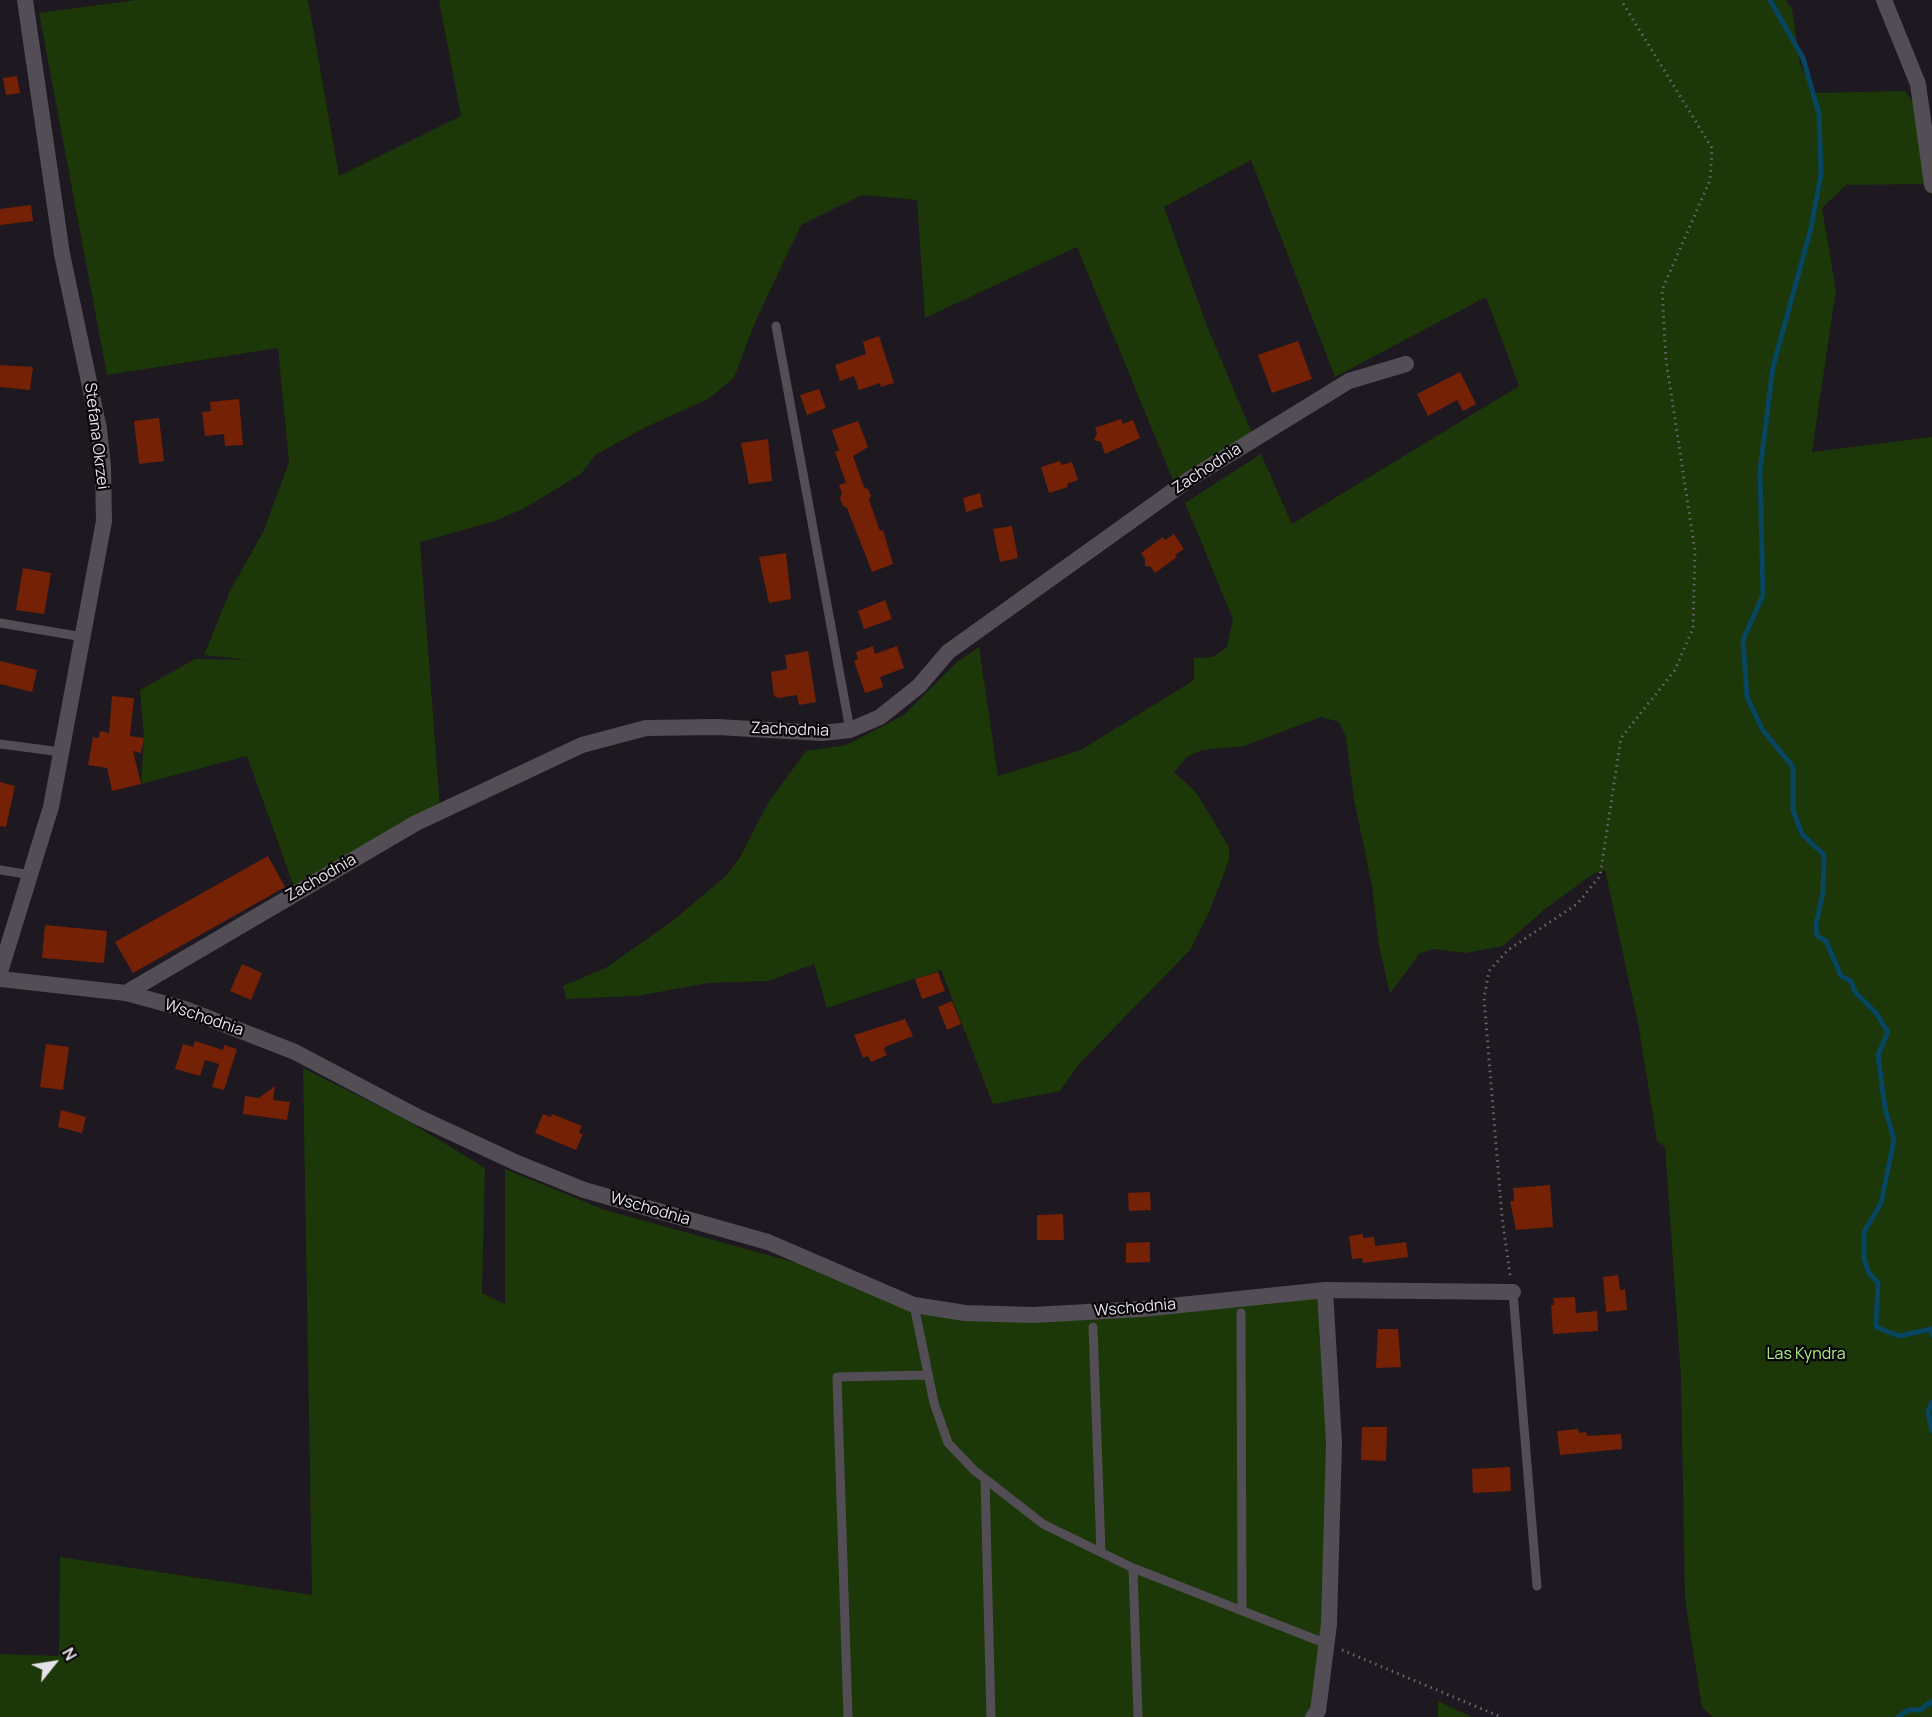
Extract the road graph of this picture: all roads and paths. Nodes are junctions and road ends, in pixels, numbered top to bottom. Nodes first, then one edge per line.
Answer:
1 (25, 0) edge
2 (1621, 0) edge
3 (1884, 0) edge
4 (1932, 185) edge
5 (776, 326) dead end
6 (1406, 364) dead end
7 (0, 623) edge
8 (83, 637) junction
9 (850, 730) junction
10 (0, 744) edge
11 (61, 752) junction
12 (0, 870) edge
13 (31, 875) junction
14 (0, 972) edge
15 (0, 979) edge
16 (126, 993) junction
17 (1325, 1290) junction
18 (1513, 1292) junction
19 (914, 1305) junction
20 (1241, 1313) dead end
21 (1093, 1327) dead end
22 (928, 1376) junction
23 (985, 1479) junction
24 (1101, 1552) junction
25 (1133, 1568) junction
26 (1537, 1586) dead end
27 (1242, 1610) junction
28 (1327, 1644) junction
29 (848, 1717) edge
30 (991, 1717) edge
31 (1138, 1717) edge
32 (1313, 1717) edge
33 (1501, 1717) edge

1 - 8 street, Stefana Okrzei
2 - 18 path
3 - 4 street
5 - 9 lane
6 - 9 street, Zachodnia
7 - 8 lane
8 - 11 street, Stefana Okrzei
9 - 16 street, Zachodnia
10 - 11 lane
11 - 13 street, Stefana Okrzei
12 - 13 lane
13 - 14 street, Stefana Okrzei
15 - 16 street, Wschodnia
16 - 19 street, Wschodnia
17 - 18 street, Wschodnia
17 - 19 street, Wschodnia
17 - 28 street
18 - 26 lane
19 - 22 lane
20 - 27 lane
21 - 24 lane
22 - 23 lane
22 - 29 lane
23 - 24 lane
23 - 30 lane
24 - 25 lane
25 - 27 lane
25 - 31 lane
27 - 28 lane
28 - 32 street
28 - 33 path

